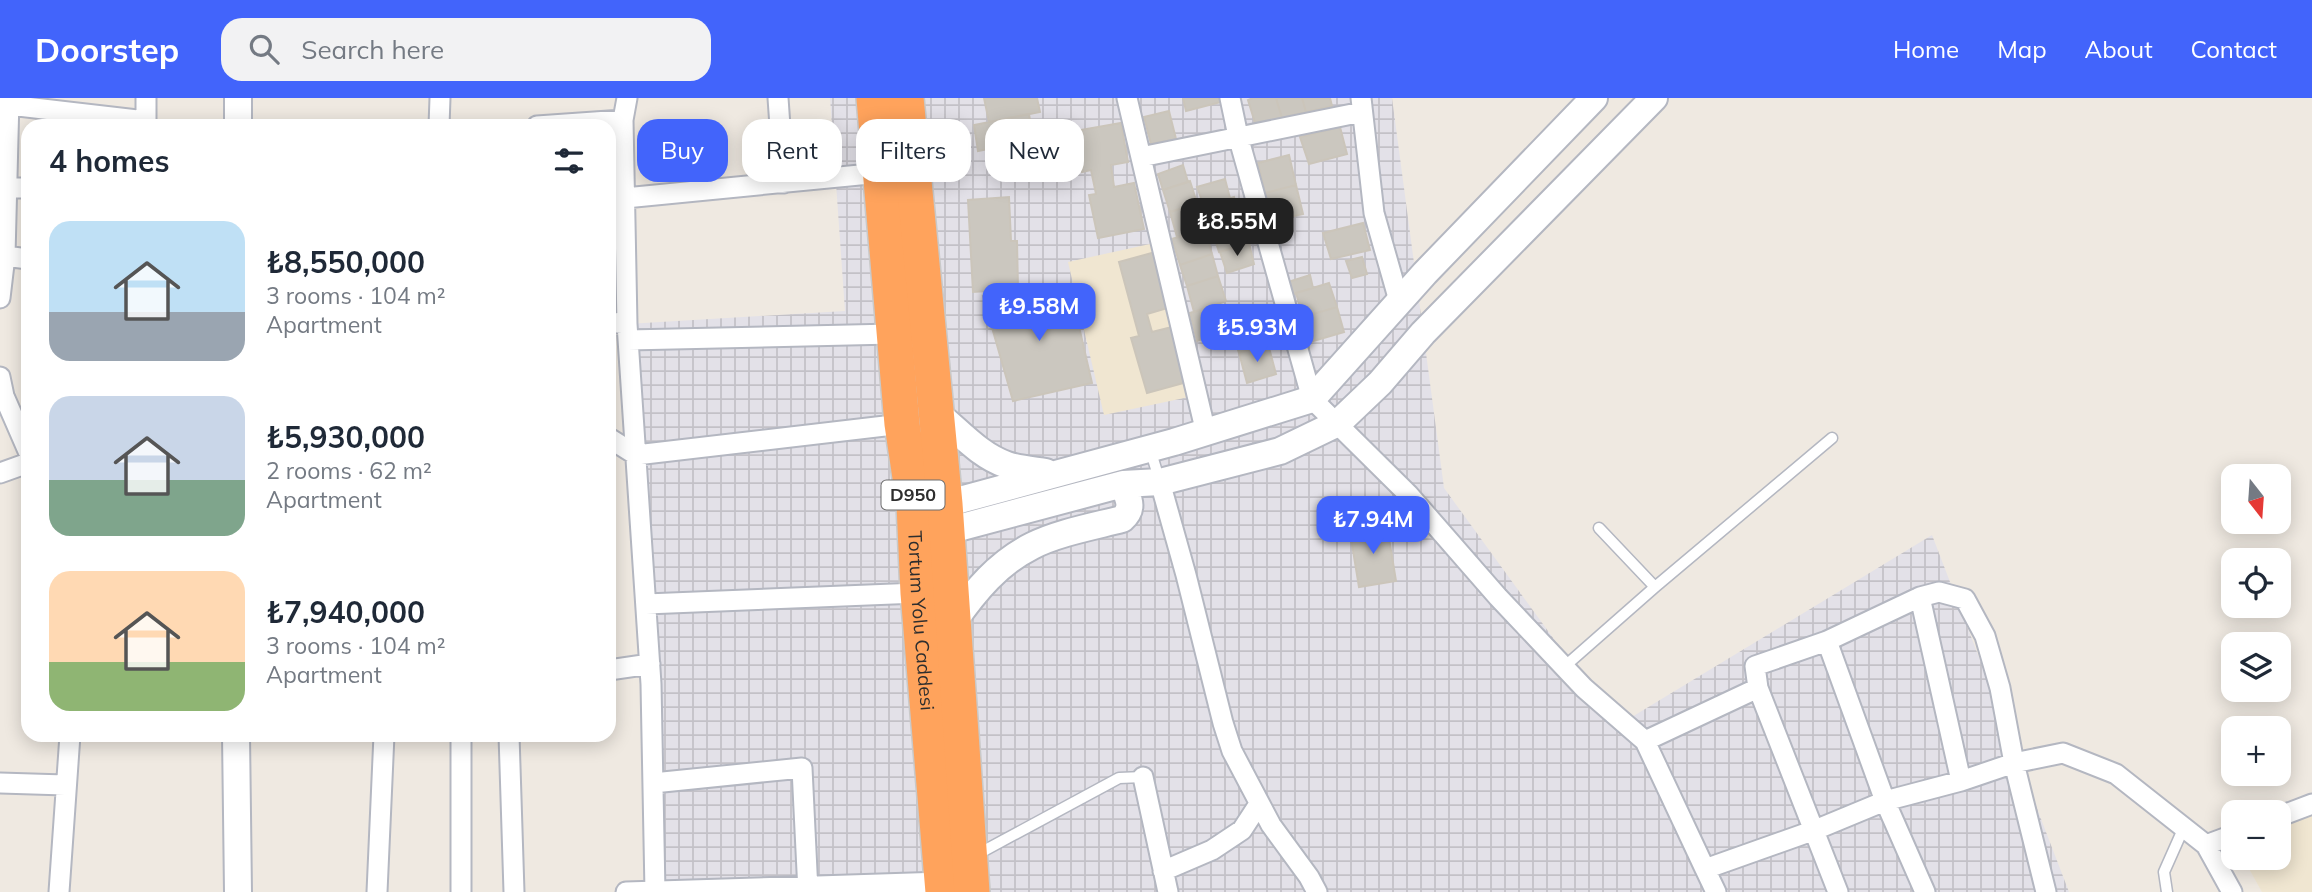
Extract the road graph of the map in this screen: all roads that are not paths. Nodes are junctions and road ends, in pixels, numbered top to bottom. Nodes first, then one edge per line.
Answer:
1 (146, 98) edge
2 (238, 98) edge
3 (440, 98) edge
4 (627, 98) edge
5 (778, 98) edge
6 (874, 98) edge
7 (906, 98) edge
8 (1127, 98) edge
9 (1230, 98) edge
10 (1594, 98) edge
11 (1654, 98) edge
12 (6, 102) edge
13 (1362, 105) edge
14 (119, 119) edge
15 (146, 119) edge
16 (238, 119) edge
17 (439, 119) edge
18 (876, 119) edge
19 (616, 120) edge
20 (623, 120) junction
21 (1238, 136) junction
22 (1140, 157) junction
23 (856, 176) edge
24 (881, 182) edge
25 (784, 183) junction
26 (4, 188) edge
27 (625, 198) junction
28 (3, 256) edge
29 (21, 258) edge
30 (0, 298) edge
31 (1399, 302) junction
32 (621, 329) edge
33 (894, 334) junction
34 (0, 377) edge
35 (1312, 399) junction
36 (935, 411) junction
37 (1338, 423) junction
38 (902, 424) junction
39 (1206, 433) junction
40 (21, 435) edge
41 (1832, 438) dead end
42 (616, 442) edge
43 (1150, 449) junction
44 (636, 455) junction
45 (21, 466) edge
46 (0, 473) edge
47 (1055, 474) junction
48 (1160, 482) junction
49 (1123, 484) junction
50 (930, 518) junction
51 (1599, 528) dead end
52 (1656, 587) junction
53 (918, 593) junction
54 (1920, 597) junction
55 (646, 604) junction
56 (954, 621) junction
57 (1827, 641) junction
58 (650, 664) junction
59 (1564, 667) junction
60 (616, 669) edge
61 (1758, 688) junction
62 (1645, 741) junction
63 (69, 742) edge
64 (236, 742) edge
65 (384, 742) edge
66 (461, 742) edge
67 (509, 742) edge
68 (2014, 764) junction
69 (1143, 777) joint
70 (1961, 780) junction
71 (0, 783) edge
72 (653, 783) junction
73 (65, 785) junction
74 (1885, 801) junction
75 (1259, 804) junction
76 (2312, 804) edge
77 (2291, 812) edge
78 (2183, 827) junction
79 (1815, 830) junction
80 (2221, 839) edge
81 (2206, 845) junction
82 (971, 858) junction
83 (1705, 869) junction
84 (1163, 871) junction
85 (808, 889) edge
86 (953, 889) edge
87 (59, 892) edge
88 (237, 892) edge
89 (377, 892) edge
90 (461, 892) edge
91 (514, 892) edge
92 (626, 892) edge
93 (655, 892) edge
94 (1168, 892) edge
95 (1317, 892) edge
96 (1716, 892) edge
97 (1839, 892) edge
98 (1924, 892) edge
99 (2046, 892) edge
100 (2167, 892) edge
101 (2232, 892) edge

1 - 15 street
2 - 16 main road
3 - 17 street
4 - 20 street
5 - 25 street
6 - 18 highway, Tortum Yolu Caddesi / D950
7 - 36 highway, Tortum Yolu Caddesi / D950
8 - 22 street
9 - 21 street
10 - 31 main road
11 - 37 main road
12 - 14 street
12 - 26 street
13 - 21 street
13 - 31 street
19 - 20 street
20 - 27 street
21 - 22 street
21 - 35 street
22 - 39 street
23 - 25 street
24 - 33 highway, Tortum Yolu Caddesi / D950
25 - 27 street
26 - 28 street
27 - 32 street
28 - 29 street
28 - 30 street
31 - 35 main road
32 - 33 street
32 - 44 street
33 - 38 highway, Tortum Yolu Caddesi / D950
34 - 40 street
35 - 37 street
35 - 39 main road
36 - 47 main road
36 - 50 highway, Tortum Yolu Caddesi / D950
37 - 48 main road
37 - 59 street
38 - 44 street
38 - 50 highway, Tortum Yolu Caddesi / D950
39 - 43 main road
41 - 52 lane
42 - 44 street
43 - 47 main road
43 - 48 lane
44 - 55 street
45 - 46 street
47 - 50 main road
48 - 49 main road
48 - 75 street
49 - 50 main road
49 - 56 main road
50 - 53 highway, Tortum Yolu Caddesi / D950
50 - 56 highway, Tortum Yolu Caddesi / D950
51 - 52 lane
52 - 59 lane
53 - 55 street
53 - 86 highway, Tortum Yolu Caddesi / D950
54 - 57 street
54 - 68 street
54 - 70 street
55 - 58 street
56 - 82 highway, Tortum Yolu Caddesi / D950
57 - 61 street
57 - 74 street
58 - 60 street
58 - 72 street
59 - 62 street
61 - 62 street
61 - 79 street
62 - 83 street
63 - 73 street
64 - 88 main road
65 - 89 street
66 - 90 street
67 - 91 street
68 - 70 street
68 - 78 street
68 - 99 street
69 - 82 lane
69 - 84 street
70 - 74 street
71 - 73 street
72 - 85 street
72 - 93 street
73 - 87 street
74 - 79 street
74 - 98 street
75 - 84 street
75 - 95 street
76 - 77 street
78 - 81 street
78 - 100 lane
79 - 83 street
79 - 97 street
80 - 81 street
81 - 101 street
82 - 86 highway, Tortum Yolu Caddesi / D950
83 - 96 street
84 - 94 street
85 - 86 street
85 - 93 street
92 - 93 street

